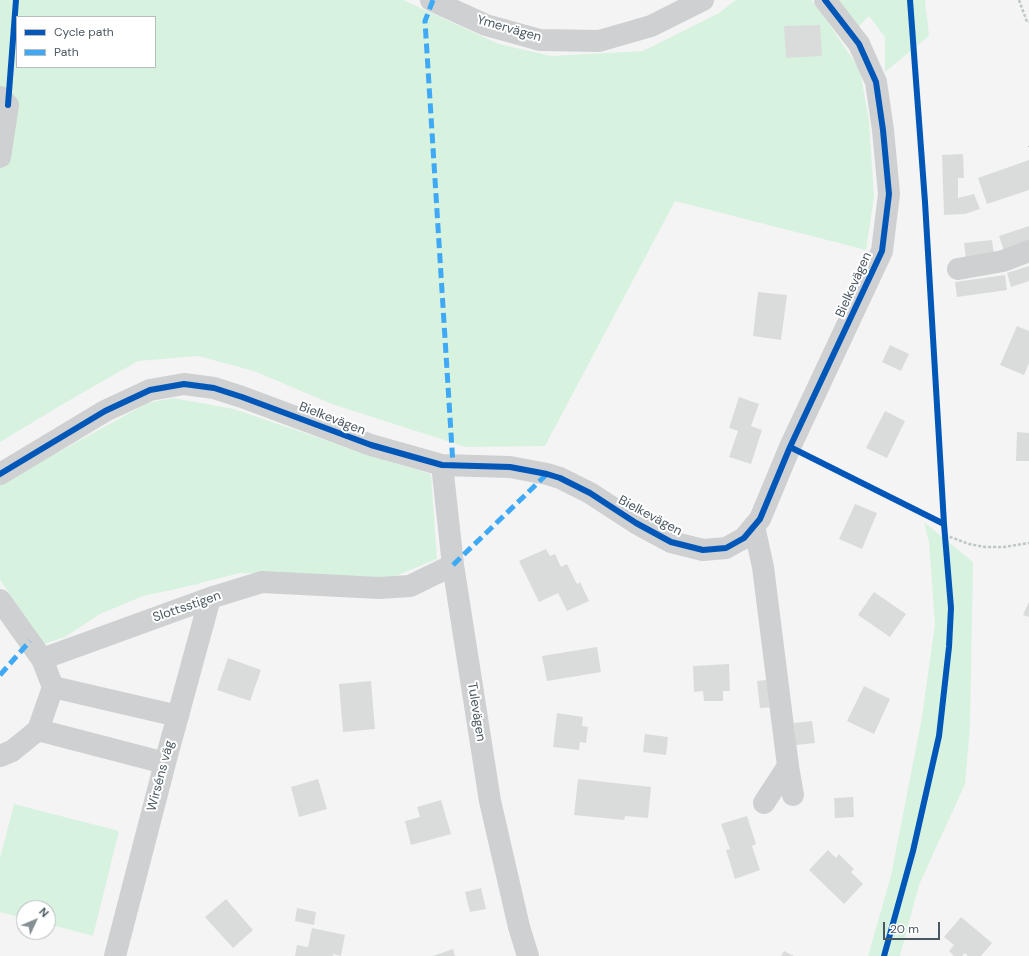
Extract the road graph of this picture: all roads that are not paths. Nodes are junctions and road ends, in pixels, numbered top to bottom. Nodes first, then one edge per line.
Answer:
1 (431, 0) edge
2 (703, 0) edge
3 (825, 0) edge
4 (0, 97) edge
5 (0, 157) edge
6 (1029, 251) edge
7 (958, 269) dead end
8 (442, 465) junction
9 (0, 474) edge
10 (754, 526) junction
11 (453, 565) junction
12 (210, 598) junction
13 (0, 600) edge
14 (42, 659) junction
15 (53, 687) junction
16 (178, 716) junction
17 (38, 730) junction
18 (0, 756) edge
19 (165, 763) junction
20 (788, 766) junction
21 (793, 795) dead end
22 (764, 803) dead end
23 (115, 956) edge
24 (528, 956) edge

1 - 2 street, Ymervägen
3 - 10 street, Bielkevägen
4 - 5 street
6 - 7 street
8 - 9 street, Bielkevägen
8 - 10 street, Bielkevägen
8 - 11 street, Tulevägen
10 - 20 street
11 - 12 street, Slottsstigen
11 - 24 street, Tulevägen
12 - 14 street, Slottsstigen
12 - 16 street, Wirséns väg
13 - 14 street
14 - 15 street
15 - 16 street
15 - 17 street
16 - 19 street, Wirséns väg
17 - 18 street
17 - 19 street
19 - 23 street, Wirséns väg
20 - 21 street
20 - 22 street

